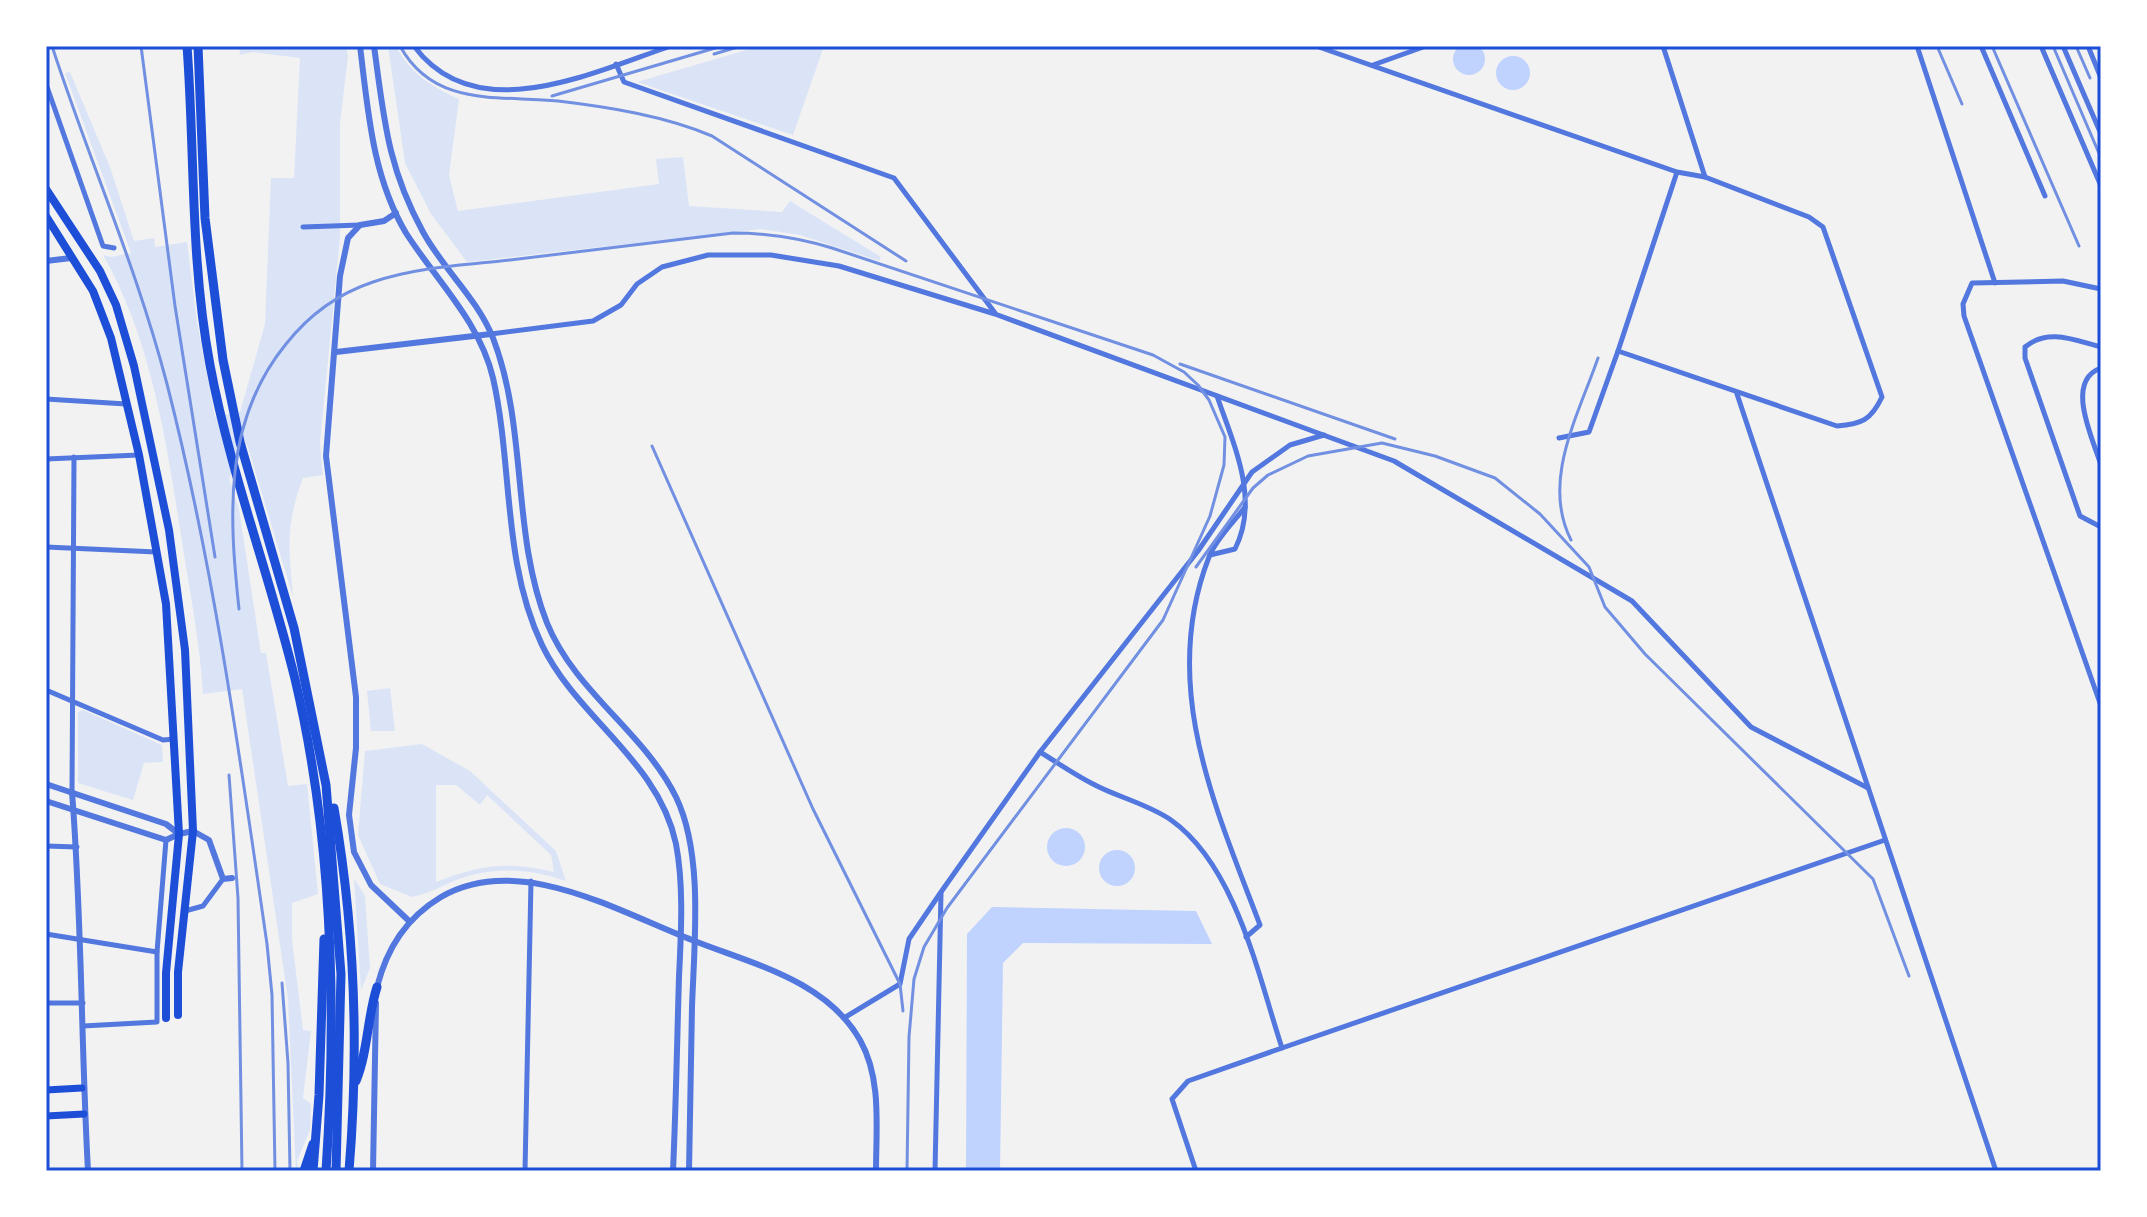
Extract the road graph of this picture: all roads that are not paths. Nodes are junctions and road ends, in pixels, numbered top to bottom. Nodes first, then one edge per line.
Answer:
1 (199, 46) edge
2 (360, 46) edge
3 (374, 46) edge
4 (414, 46) edge
5 (671, 46) edge
6 (1316, 46) edge
7 (1426, 46) edge
8 (1663, 46) edge
9 (1917, 46) edge
10 (1981, 46) edge
11 (2041, 46) edge
12 (2063, 46) edge
13 (2088, 46) edge
14 (187, 50) edge
15 (616, 64) junction
16 (1372, 65) junction
17 (2101, 78) edge
18 (46, 84) edge
19 (2101, 134) edge
20 (1677, 172) junction
21 (1705, 177) junction
22 (2101, 186) edge
23 (46, 189) edge
24 (2045, 196) dead end
25 (396, 213) junction
26 (46, 216) edge
27 (360, 225) junction
28 (303, 227) dead end
29 (114, 248) dead end
30 (71, 258) junction
31 (46, 261) edge
32 (1995, 283) junction
33 (2101, 289) edge
34 (995, 314) junction
35 (475, 334) junction
36 (491, 334) junction
37 (2101, 347) edge
38 (1618, 351) junction
39 (336, 352) junction
40 (2101, 368) edge
41 (1737, 393) junction
42 (1217, 395) junction
43 (46, 399) edge
44 (126, 404) junction
45 (1325, 434) junction
46 (1559, 438) dead end
47 (139, 455) junction
48 (74, 457) junction
49 (46, 459) edge
50 (2101, 465) edge
51 (1245, 481) junction
52 (1245, 507) junction
53 (2101, 527) edge
54 (46, 547) edge
55 (74, 548) junction
56 (157, 552) junction
57 (1210, 555) junction
58 (46, 690) edge
59 (73, 701) junction
60 (2101, 706) edge
61 (318, 733) junction
62 (175, 739) junction
63 (1040, 752) junction
64 (46, 784) edge
65 (1868, 788) junction
66 (72, 792) junction
67 (46, 801) edge
68 (74, 811) junction
69 (193, 831) junction
70 (179, 834) junction
71 (166, 840) junction
72 (1885, 840) junction
73 (46, 846) edge
74 (78, 847) junction
75 (322, 850) junction
76 (228, 878) joint
77 (531, 880) junction
78 (941, 892) junction
79 (185, 911) junction
80 (408, 920) junction
81 (46, 934) edge
82 (680, 935) junction
83 (1246, 937) junction
84 (82, 940) junction
85 (693, 941) junction
86 (157, 952) junction
87 (377, 987) junction
88 (46, 1003) edge
89 (83, 1003) junction
90 (178, 1015) dead end
91 (166, 1018) dead end
92 (843, 1019) junction
93 (83, 1026) junction
94 (1282, 1048) junction
95 (82, 1088) junction
96 (46, 1090) edge
97 (350, 1091) dead end
98 (84, 1114) junction
99 (46, 1116) edge
100 (322, 1130) dead end
101 (88, 1171) edge
102 (176, 1171) edge
103 (223, 1171) edge
104 (304, 1171) edge
105 (313, 1171) edge
106 (326, 1171) edge
107 (336, 1171) edge
108 (349, 1171) edge
109 (373, 1171) edge
110 (525, 1171) edge
111 (673, 1171) edge
112 (689, 1171) edge
113 (876, 1171) edge
114 (935, 1171) edge
115 (1196, 1171) edge
116 (1996, 1171) edge

1 - 61 highway
2 - 25 street
3 - 36 street
4 - 15 street
5 - 15 street
6 - 16 street
7 - 16 street
8 - 21 street
9 - 32 street
10 - 24 street
11 - 22 street
12 - 19 street
13 - 17 street
14 - 75 highway
15 - 34 street
16 - 20 street
18 - 29 street
20 - 21 street
20 - 38 street
21 - 41 street
23 - 69 highway
25 - 27 street
25 - 35 street
26 - 30 highway
27 - 28 street
27 - 39 street
30 - 31 street
30 - 44 highway
32 - 33 street
32 - 60 street
34 - 36 street
34 - 42 street
35 - 36 street
35 - 39 street
35 - 82 street
36 - 85 street
37 - 53 street
38 - 41 street
38 - 46 street
39 - 80 street
40 - 50 street
41 - 65 street
42 - 45 street
42 - 51 street
43 - 44 street
44 - 47 highway
45 - 51 street
45 - 65 street
47 - 48 street
47 - 56 highway
48 - 49 street
48 - 55 street
51 - 52 street
51 - 63 street
52 - 57 street
52 - 57 street
54 - 55 street
55 - 56 street
55 - 59 street
56 - 62 highway
57 - 83 street
58 - 59 street
59 - 62 street
59 - 66 street
61 - 107 highway
61 - 108 highway
62 - 70 highway
63 - 78 street
63 - 83 street
64 - 66 street
65 - 72 street
66 - 68 street
66 - 70 street
67 - 68 street
68 - 71 street
68 - 74 street
69 - 70 street
69 - 76 street
69 - 79 highway
70 - 71 street
70 - 91 highway
71 - 86 street
72 - 94 street
72 - 116 street
73 - 74 street
74 - 84 street
75 - 105 highway
75 - 106 highway
76 - 79 street
77 - 80 street
77 - 82 street
77 - 110 street
78 - 92 street
78 - 114 street
79 - 90 highway
80 - 87 street
81 - 84 street
82 - 85 street
82 - 111 street
83 - 94 street
84 - 86 street
84 - 89 street
85 - 92 street
85 - 112 street
86 - 93 street
87 - 97 highway
87 - 109 street
88 - 89 street
89 - 93 street
92 - 113 street
93 - 95 street
94 - 115 street
95 - 96 main road
95 - 98 street
98 - 99 main road
98 - 101 street
100 - 104 highway
102 - 103 street

